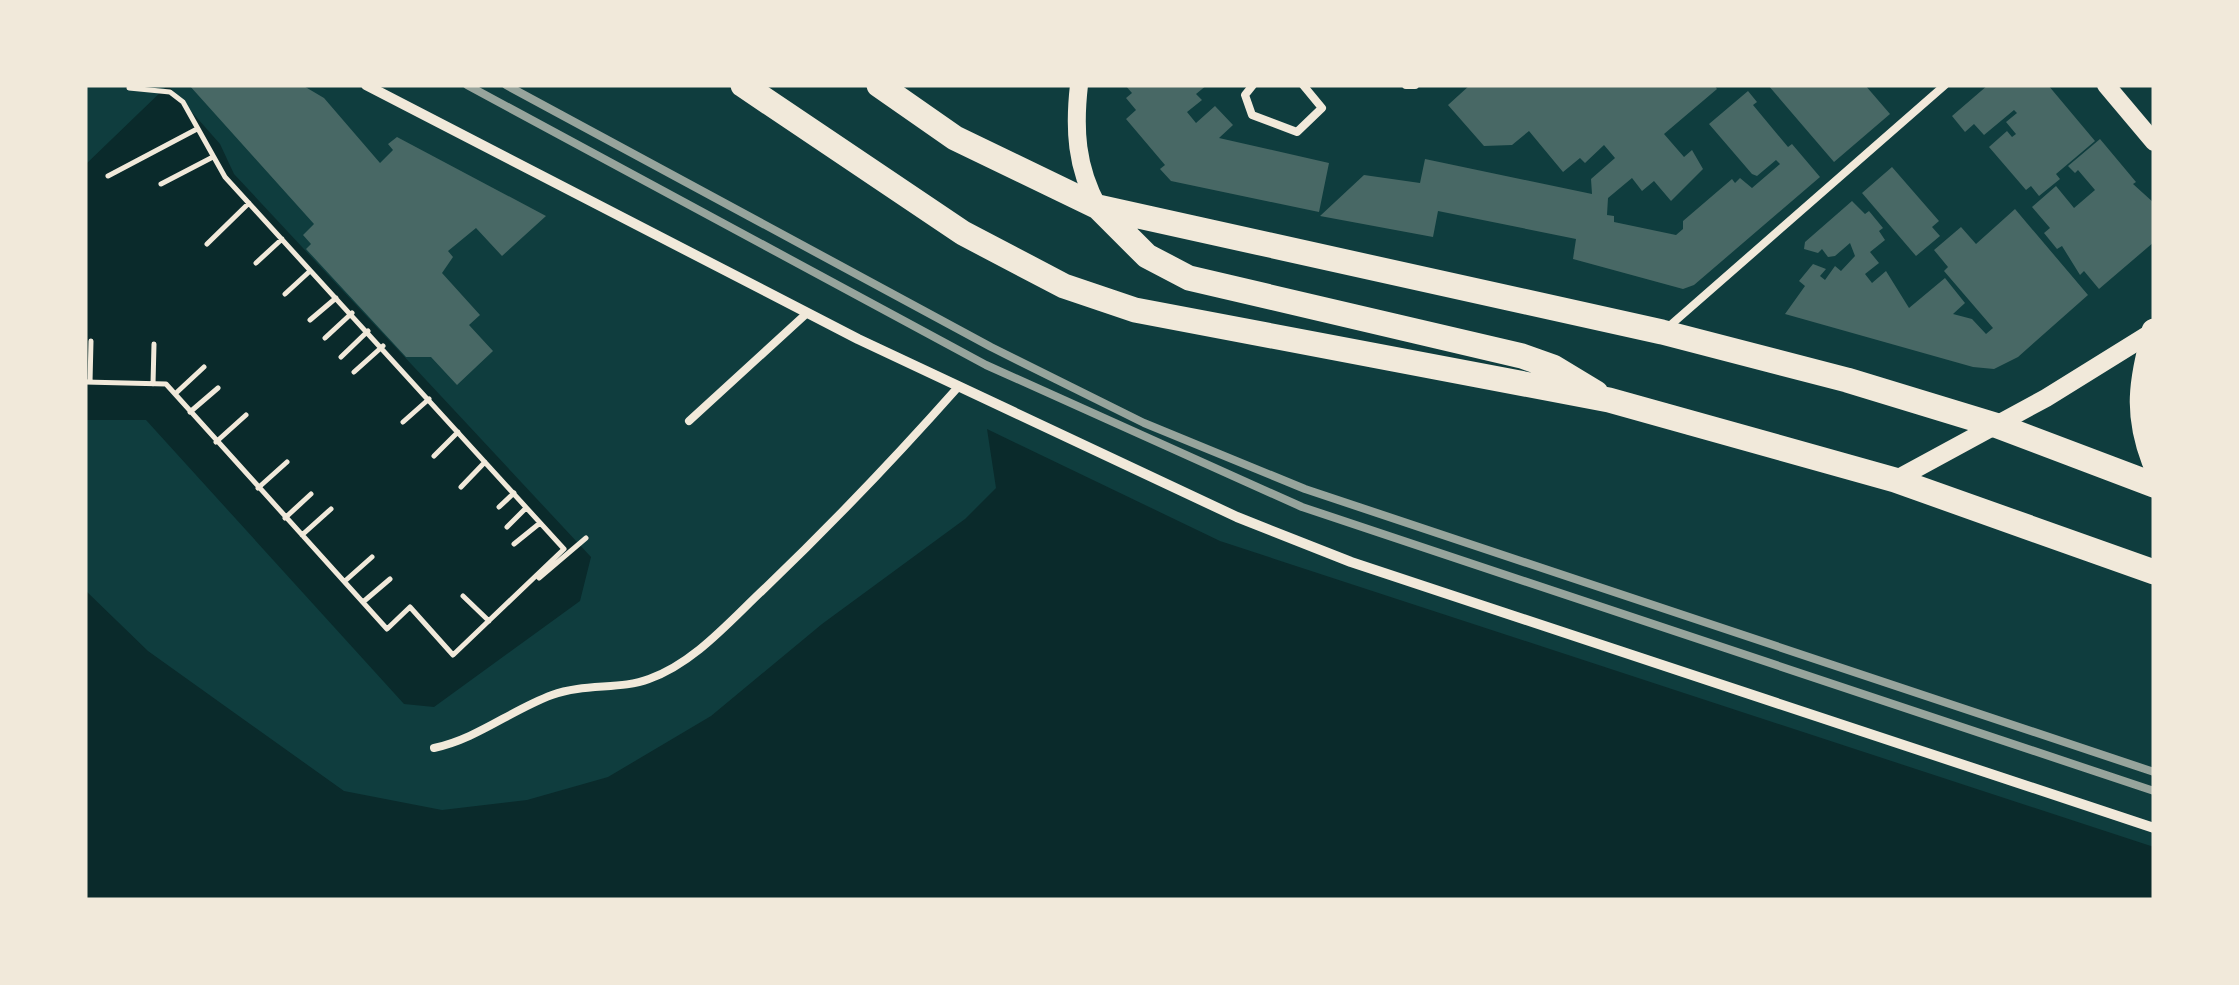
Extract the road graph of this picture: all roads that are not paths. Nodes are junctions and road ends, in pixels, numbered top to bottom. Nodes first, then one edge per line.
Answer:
1 (366, 85) edge
2 (743, 85) edge
3 (879, 85) edge
4 (1080, 85) edge
5 (1253, 85) edge
6 (1304, 85) edge
7 (1406, 85) edge
8 (1415, 85) edge
9 (1944, 85) edge
10 (2106, 85) edge
11 (2154, 142) edge
12 (1098, 207) junction
13 (806, 314) junction
14 (2154, 331) edge
15 (1662, 332) junction
16 (958, 386) junction
17 (1609, 400) junction
18 (689, 420) dead end
19 (1998, 426) junction
20 (2154, 461) edge
21 (1895, 480) junction
22 (2154, 485) edge
23 (2154, 572) edge
24 (434, 748) dead end
25 (2154, 828) edge

1 - 13 street
2 - 17 main road
3 - 12 main road
4 - 12 street
5 - 6 lane
7 - 8 lane
9 - 15 lane
10 - 11 street
12 - 15 main road
12 - 17 main road
13 - 16 street
13 - 18 lane
14 - 19 street
14 - 20 main road
15 - 19 main road
16 - 24 lane
16 - 25 street
17 - 21 main road
19 - 21 street
19 - 22 main road
21 - 23 main road

